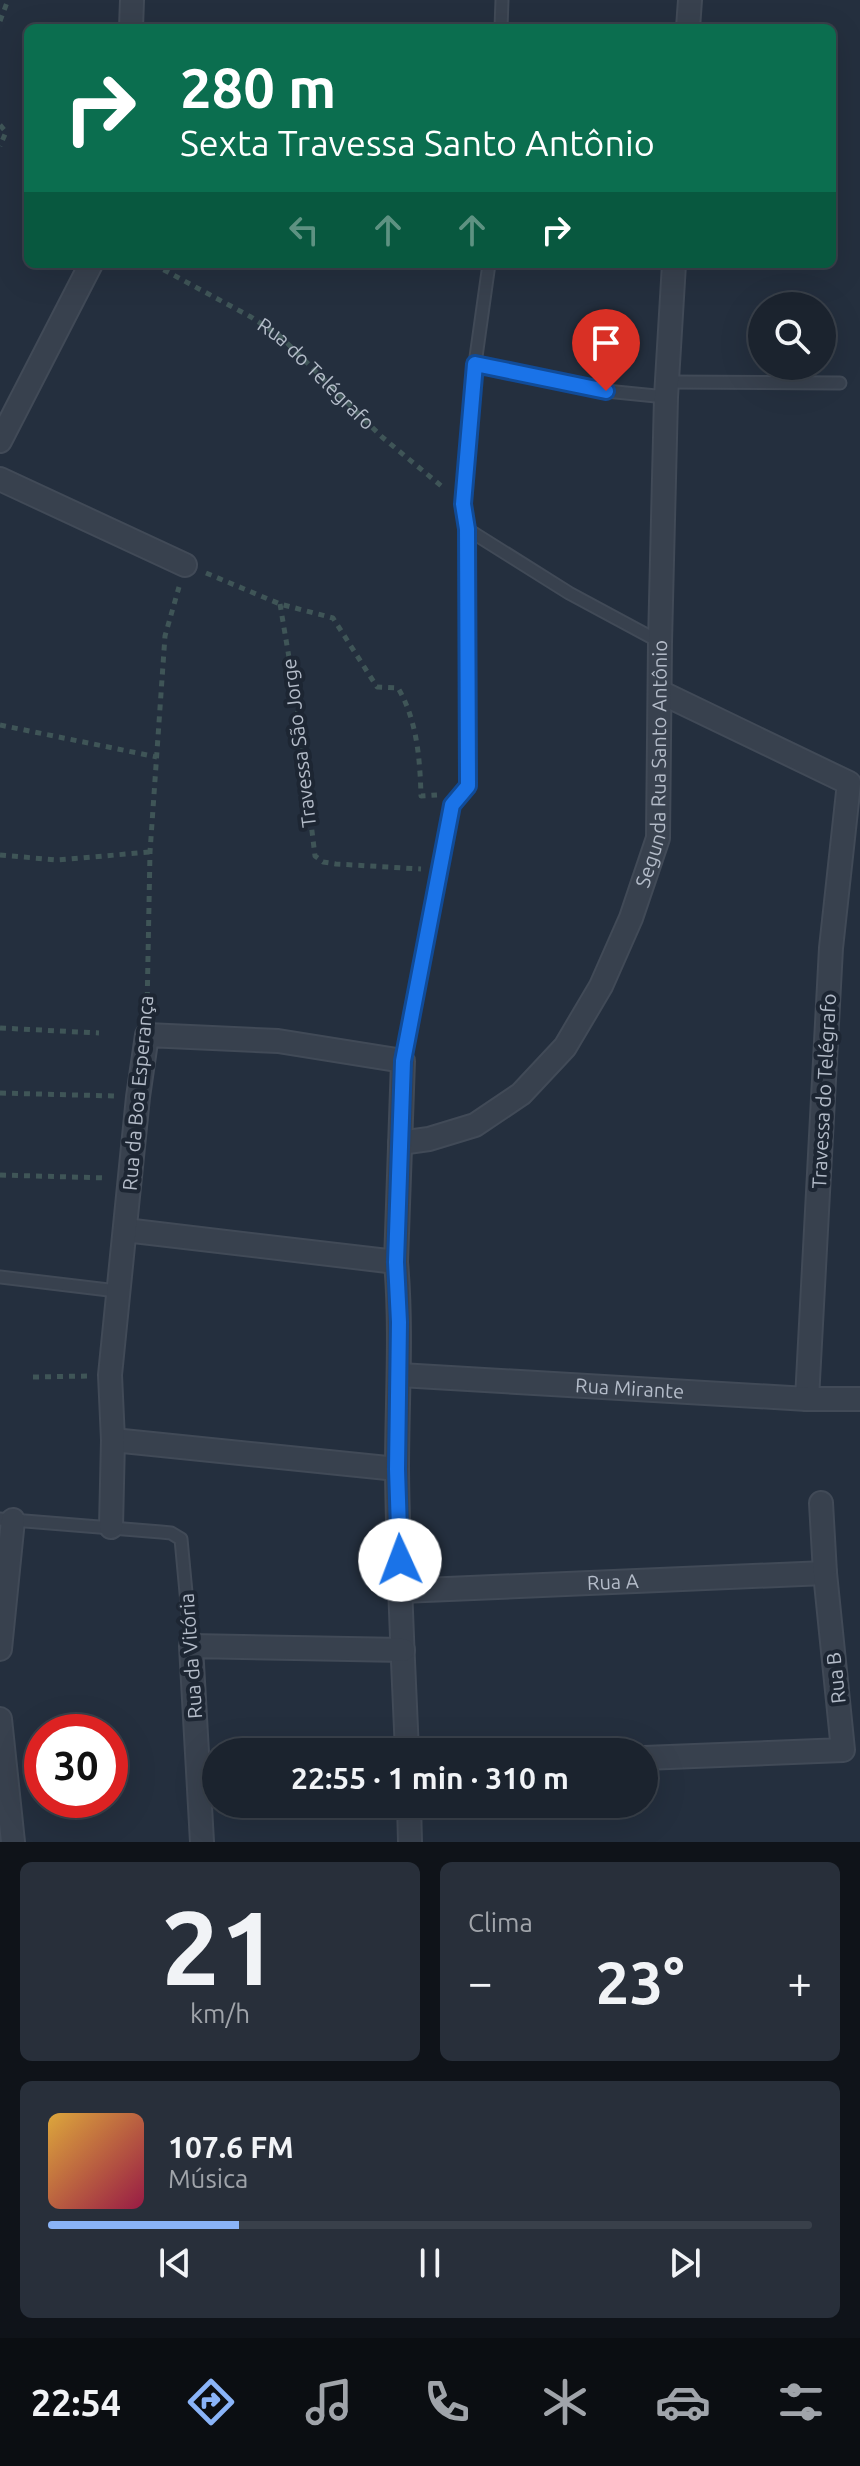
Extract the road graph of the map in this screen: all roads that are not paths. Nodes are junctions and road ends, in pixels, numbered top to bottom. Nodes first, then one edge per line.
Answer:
1 (132, 0) edge
2 (502, 0) edge
3 (690, 0) edge
4 (131, 24) edge
5 (501, 24) edge
6 (688, 24) edge
7 (89, 268) edge
8 (488, 268) edge
9 (674, 268) edge
10 (475, 364) junction
11 (840, 383) dead end
12 (667, 390) junction
13 (0, 441) edge
14 (0, 479) edge
15 (467, 529) junction
16 (185, 565) road end
17 (660, 642) junction
18 (660, 692) junction
19 (854, 788) edge
20 (403, 1061) junction
21 (400, 1143) junction
22 (125, 1230) junction
23 (396, 1262) junction
24 (0, 1277) edge
25 (117, 1291) junction
26 (400, 1375) junction
27 (807, 1399) junction
28 (860, 1399) edge
29 (113, 1440) junction
30 (397, 1469) junction
31 (821, 1503) dead end
32 (6, 1520) edge
33 (111, 1527) junction
34 (825, 1573) junction
35 (401, 1591) junction
36 (191, 1646) junction
37 (0, 1649) edge
38 (403, 1650) junction
39 (0, 1720) edge
40 (406, 1738) edge
41 (658, 1757) edge
42 (409, 1818) edge
43 (13, 1842) edge
44 (202, 1842) edge
45 (410, 1842) edge

1 - 4 street
2 - 5 lane
3 - 6 street
7 - 13 street
8 - 10 lane
9 - 12 street, Segunda Rua Santo Antônio
10 - 12 lane
10 - 15 lane
11 - 12 lane
12 - 17 street, Segunda Rua Santo Antônio
14 - 16 street
15 - 17 lane
15 - 20 lane
17 - 18 street, Segunda Rua Santo Antônio
18 - 19 street
18 - 21 street, Segunda Rua Santo Antônio
19 - 27 street, Travessa do Telégrafo
20 - 21 street
20 - 22 street, Rua da Boa Esperança
21 - 23 street
22 - 23 street
22 - 25 street, Rua da Boa Esperança
23 - 26 street
24 - 25 lane
25 - 29 street, Rua da Boa Esperança
26 - 27 street, Rua Mirante
26 - 30 street
27 - 28 street, Rua Mirante
29 - 30 street
29 - 33 street, Rua da Boa Esperança
30 - 35 street
31 - 34 street, Rua B
32 - 33 lane
32 - 37 street
33 - 36 lane, Rua da Vitória
34 - 35 street, Rua A
34 - 41 street, Rua B
35 - 38 street
36 - 38 street
36 - 44 street, Rua da Vitória
38 - 40 street
39 - 43 street
42 - 45 street

